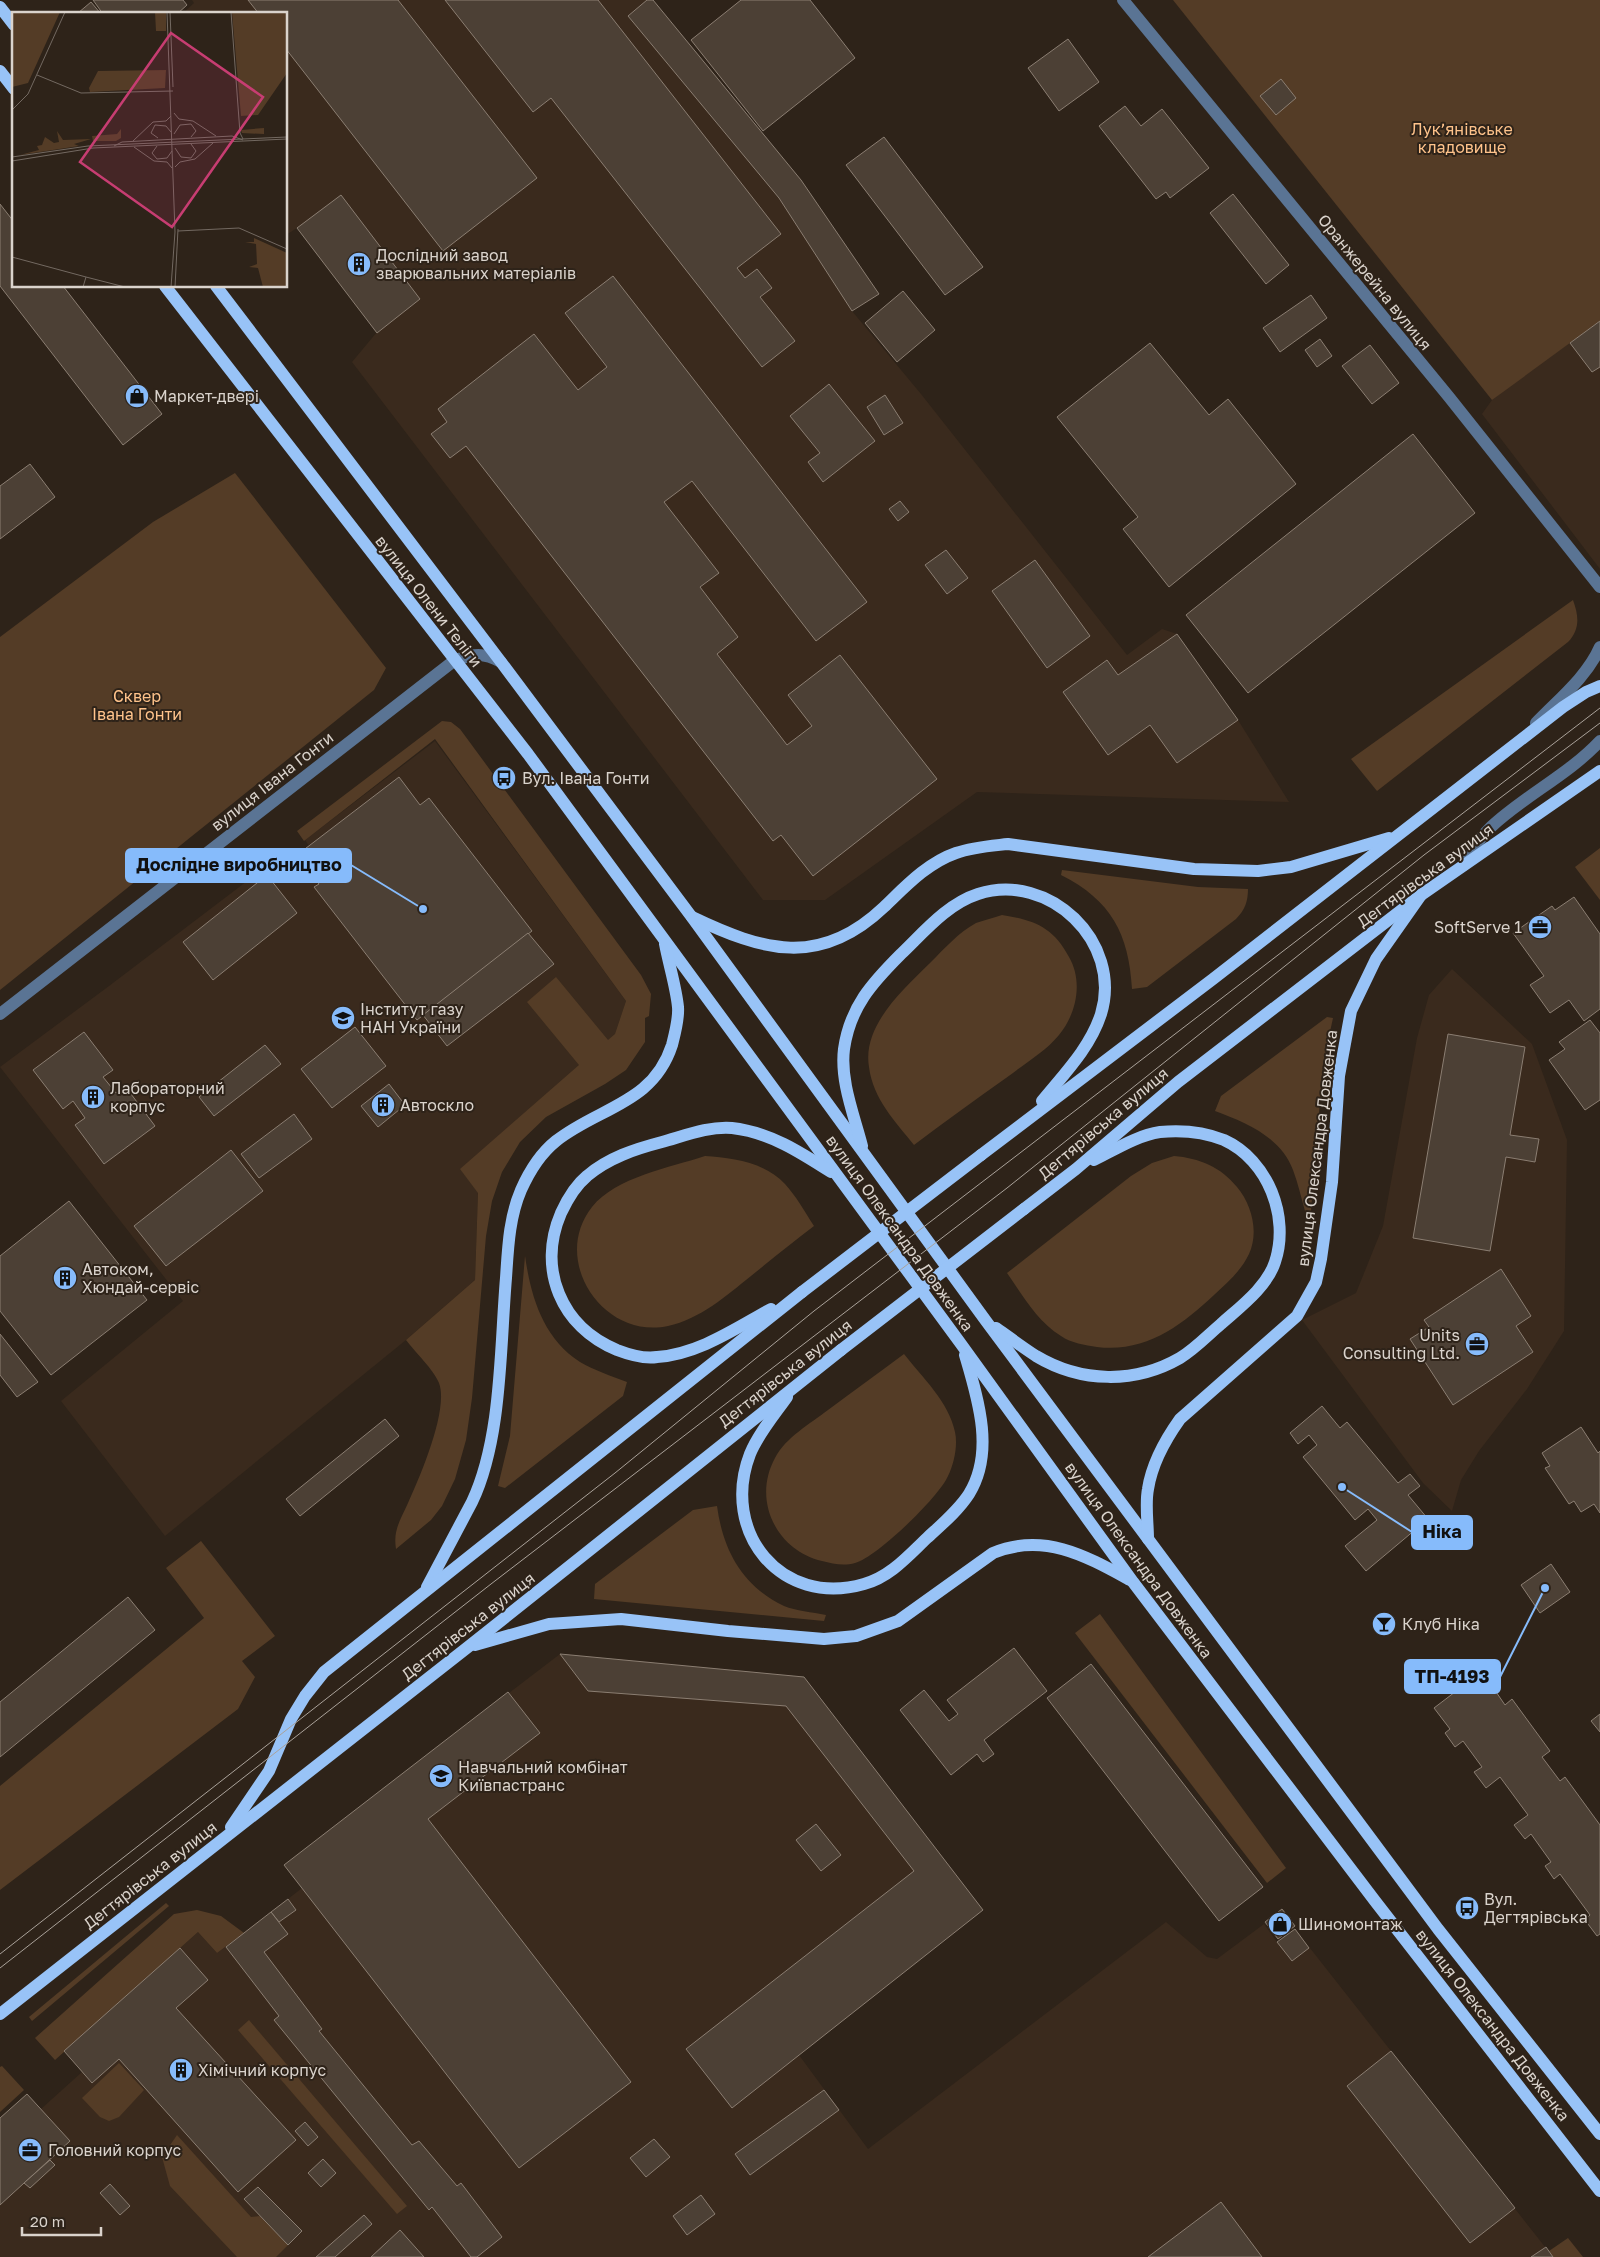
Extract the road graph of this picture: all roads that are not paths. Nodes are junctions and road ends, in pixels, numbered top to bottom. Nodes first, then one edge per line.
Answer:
1 (1123, 0) edge
2 (0, 7) edge
3 (12, 22) edge
4 (0, 71) edge
5 (12, 86) edge
6 (167, 288) edge
7 (218, 288) edge
8 (1600, 587) edge
9 (1600, 647) edge
10 (455, 660) junction
11 (501, 662) junction
12 (1600, 686) edge
13 (1600, 741) edge
14 (1516, 744) junction
15 (1600, 771) edge
16 (1396, 836) junction
17 (1464, 865) junction
18 (1421, 896) junction
19 (691, 916) junction
20 (664, 940) junction
21 (0, 1014) edge
22 (1029, 1118) junction
23 (864, 1153) junction
24 (1076, 1169) junction
25 (837, 1176) junction
26 (802, 1292) junction
27 (986, 1321) junction
28 (961, 1344) junction
29 (794, 1386) junction
30 (1148, 1539) junction
31 (1133, 1582) junction
32 (423, 1593) junction
33 (468, 1647) junction
34 (224, 1838) junction
35 (0, 2014) edge
36 (1600, 2134) edge
37 (1600, 2190) edge

1 - 8 street, Оранжерейна вулиця
2 - 3 main road
4 - 5 main road
6 - 10 main road, вулиця Олени Теліги
7 - 11 main road, вулиця Олени Теліги
9 - 14 street
10 - 11 street, вулиця Івана Гонти
10 - 20 main road, вулиця Олени Теліги
10 - 21 street, вулиця Івана Гонти
11 - 19 main road, вулиця Олени Теліги
12 - 14 main road
13 - 17 street
14 - 16 main road
15 - 17 main road, Дегтярівська вулиця
16 - 19 main road
16 - 22 main road
17 - 18 main road, Дегтярівська вулиця
18 - 24 main road, Дегтярівська вулиця
18 - 30 main road, вулиця Олександра Довженка
19 - 23 main road, вулиця Олександра Довженка
20 - 25 main road, вулиця Олександра Довженка
20 - 32 main road
22 - 23 main road
22 - 26 main road, bridge
23 - 27 main road, вулиця Олександра Довженка
24 - 27 main road
24 - 29 main road, Дегтярівська вулиця, bridge
25 - 26 main road
25 - 28 main road, вулиця Олександра Довженка
26 - 32 main road
27 - 30 main road, вулиця Олександра Довженка
28 - 29 main road
28 - 31 main road, вулиця Олександра Довженка
29 - 33 main road, Дегтярівська вулиця
30 - 36 main road, вулиця Олександра Довженка
31 - 33 main road
31 - 37 main road, вулиця Олександра Довженка
32 - 34 main road
33 - 34 main road, Дегтярівська вулиця
34 - 35 main road, Дегтярівська вулиця

